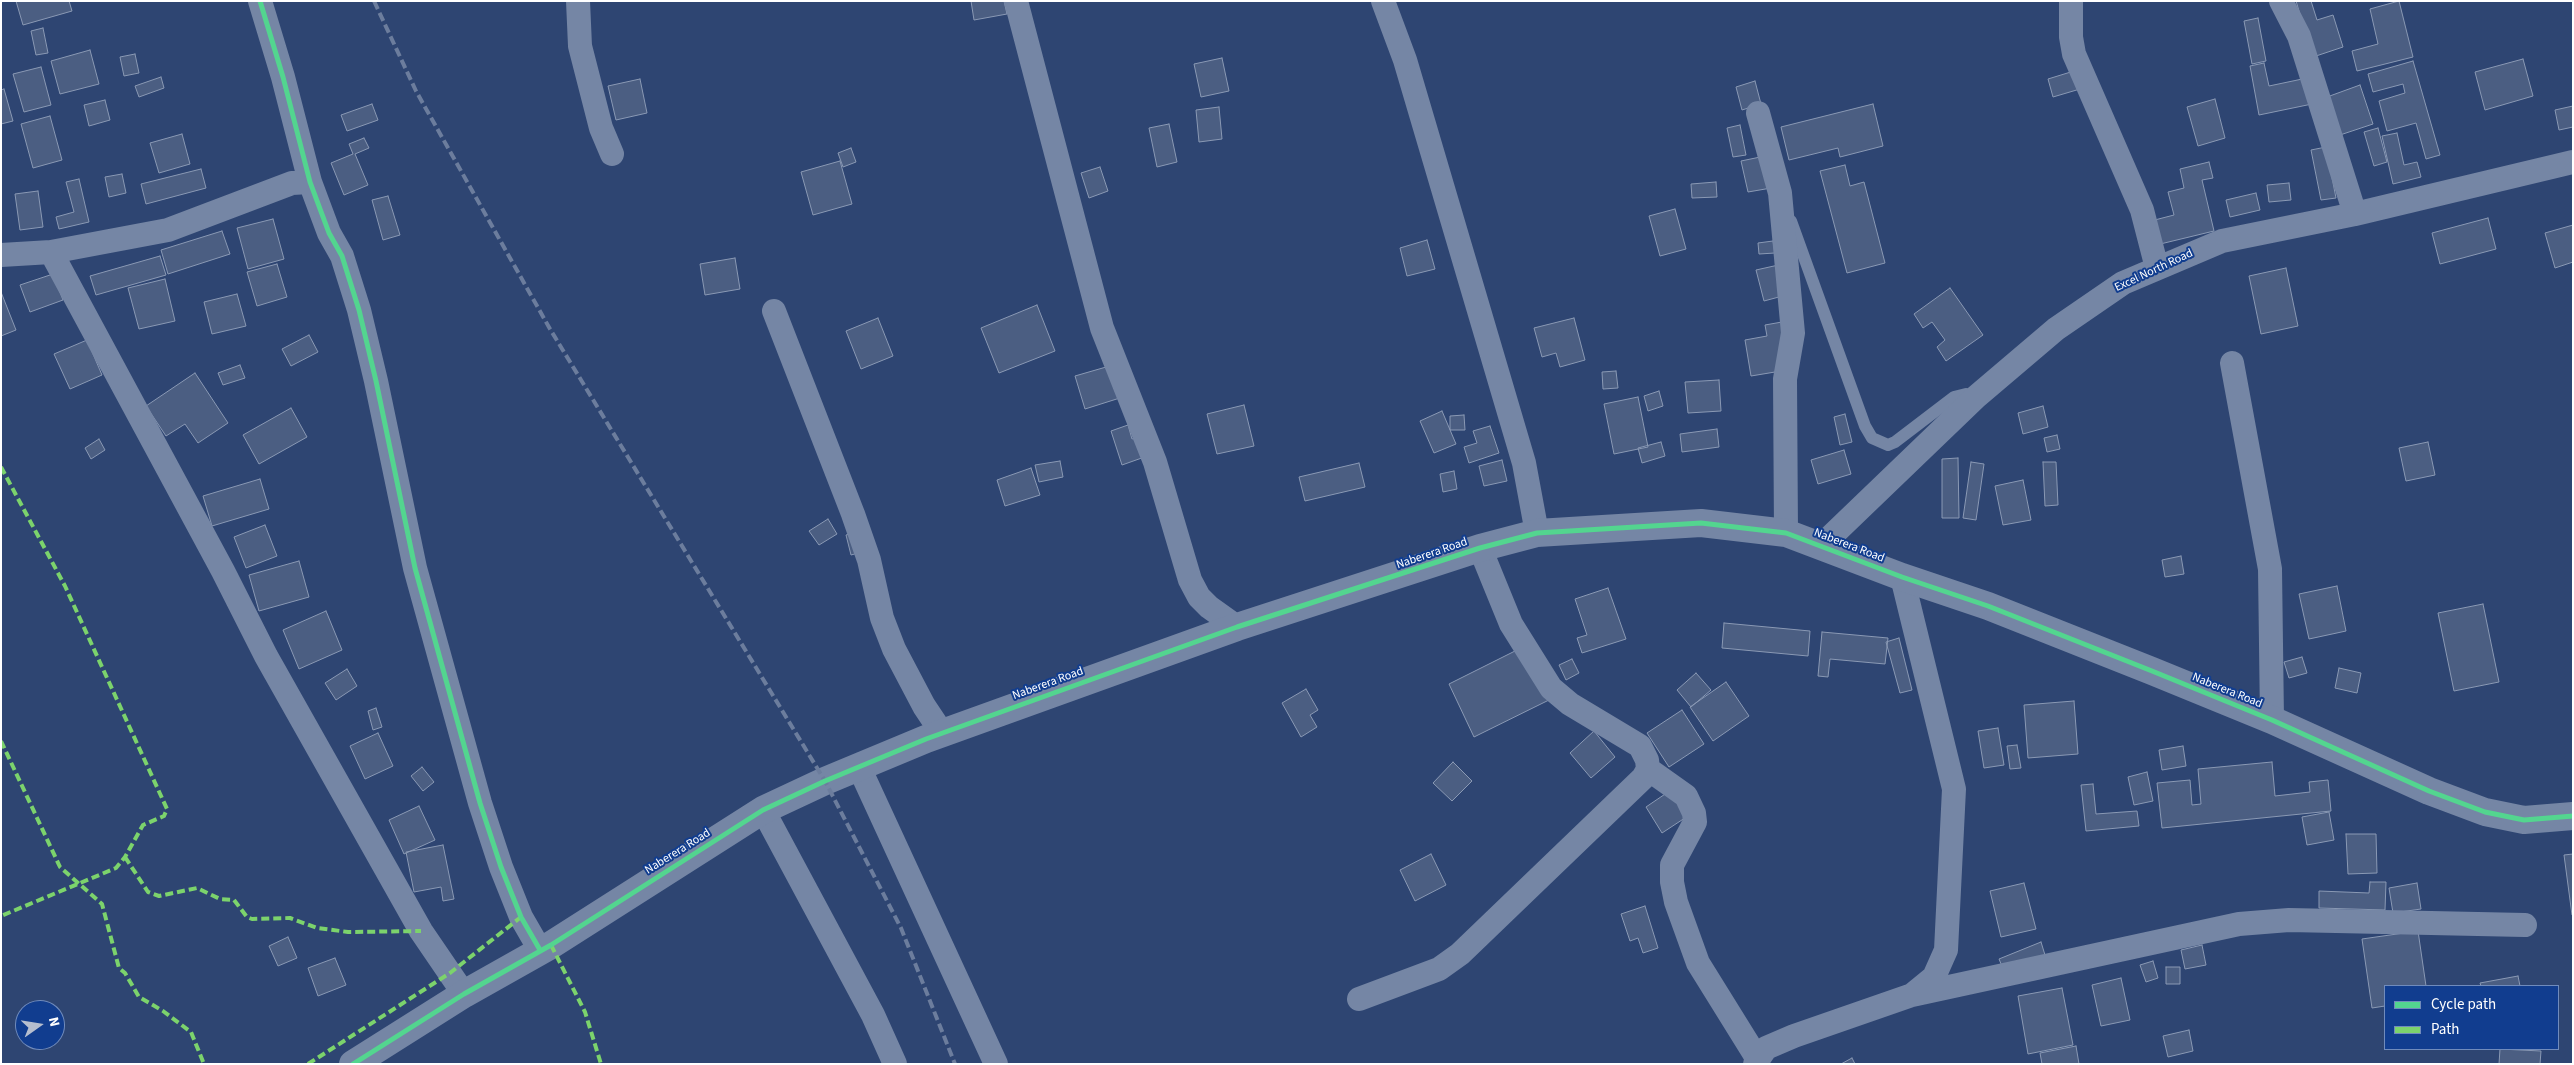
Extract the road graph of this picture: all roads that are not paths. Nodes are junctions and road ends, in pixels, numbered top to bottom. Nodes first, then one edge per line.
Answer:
1 (260, 1) edge
2 (578, 1) edge
3 (1016, 1) edge
4 (1383, 1) edge
5 (2071, 1) edge
6 (2281, 1) edge
7 (1758, 114) dead end
8 (612, 154) dead end
9 (2573, 162) edge
10 (310, 182) junction
11 (1780, 193) junction
12 (2355, 214) junction
13 (51, 252) junction
14 (1, 255) edge
15 (2157, 268) junction
16 (774, 311) dead end
17 (2232, 364) dead end
18 (1976, 396) junction
19 (1537, 533) junction
20 (1786, 533) junction
21 (1821, 546) junction
22 (1480, 548) junction
23 (1902, 578) junction
24 (1237, 627) junction
25 (2272, 720) junction
26 (942, 733) junction
27 (859, 767) junction
28 (1648, 769) junction
29 (763, 810) junction
30 (2573, 816) edge
31 (2525, 925) dead end
32 (540, 950) junction
33 (464, 994) junction
34 (1912, 995) junction
35 (1359, 999) dead end
36 (1756, 1061) edge
37 (353, 1064) edge
38 (895, 1064) edge
39 (996, 1064) edge

1 - 10 street
2 - 8 street
3 - 24 street
4 - 19 street
5 - 15 street
6 - 12 street
7 - 11 street
9 - 12 street, Excel North Road
10 - 13 street
10 - 32 street
11 - 18 lane
11 - 20 street
12 - 15 street, Excel North Road
13 - 14 street
13 - 33 street
15 - 18 street, Excel North Road
16 - 26 street
17 - 25 street
18 - 21 street, Excel North Road
19 - 20 street, Naberera Road
19 - 22 street, Naberera Road
20 - 21 street, Naberera Road
21 - 23 street, Naberera Road
22 - 24 street, Naberera Road
22 - 28 street
23 - 25 street, Naberera Road
23 - 34 street
24 - 26 street, Naberera Road
25 - 30 street, Naberera Road
26 - 27 street, Naberera Road
27 - 29 street, Naberera Road
27 - 39 street
28 - 35 street
28 - 36 street
29 - 32 street, Naberera Road
29 - 38 street
31 - 34 street
32 - 33 street, Naberera Road
33 - 37 street, Naberera Road
34 - 36 street

